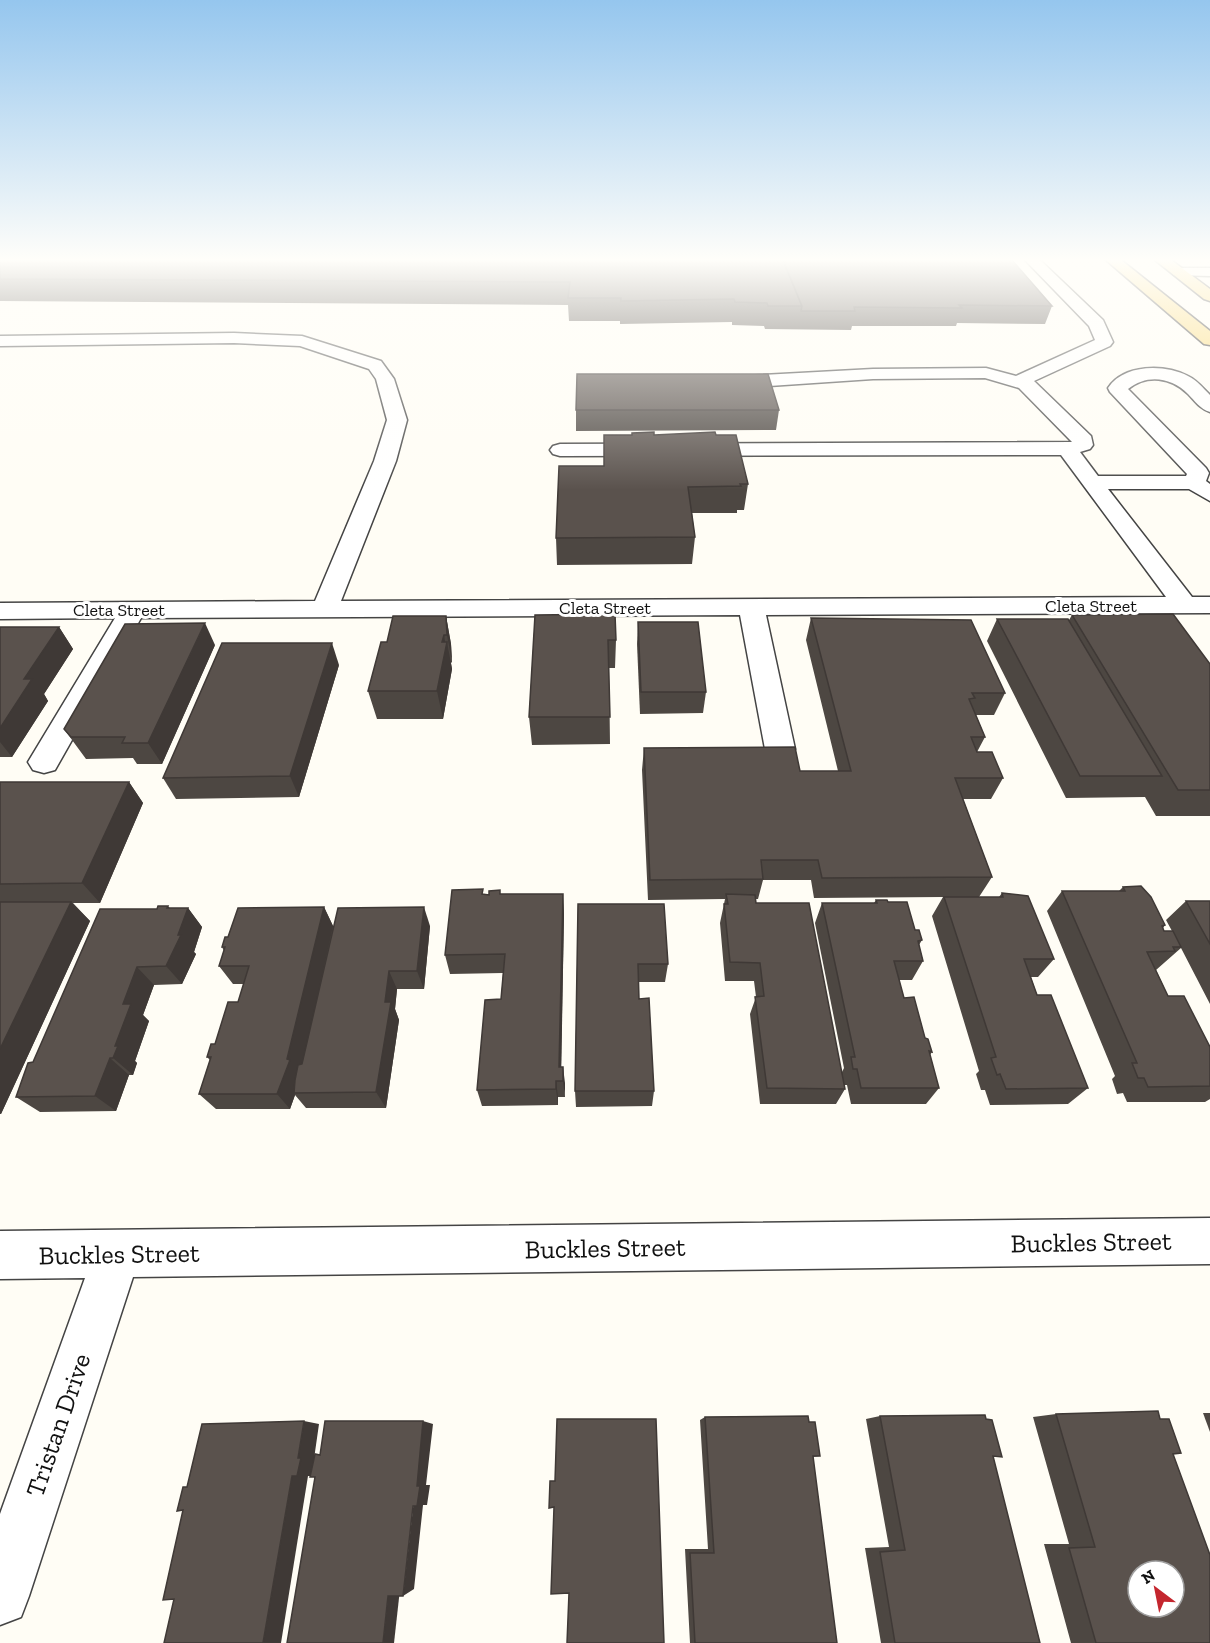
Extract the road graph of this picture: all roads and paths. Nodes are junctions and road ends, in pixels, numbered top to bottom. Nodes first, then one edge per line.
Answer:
1 (1102, 337) edge
2 (0, 341) edge
3 (1019, 381) junction
4 (710, 383) edge
5 (1210, 406) edge
6 (1067, 449) junction
7 (560, 450) dead end
8 (1092, 482) junction
9 (1202, 488) edge
10 (1186, 605) edge
11 (751, 607) junction
12 (325, 609) junction
13 (0, 610) edge
14 (133, 610) junction
15 (1181, 632) edge
16 (780, 749) edge
17 (44, 762) dead end
18 (1210, 1241) edge
19 (117, 1254) junction
20 (0, 1255) edge
21 (0, 1596) edge

1 - 3 street
2 - 12 street
3 - 4 street
3 - 6 street
5 - 9 street
6 - 7 street
6 - 8 street
8 - 9 street
8 - 10 street
10 - 11 street, Cleta Street
10 - 15 street
11 - 12 street, Cleta Street
11 - 16 street
12 - 14 street, Cleta Street
13 - 14 street, Cleta Street
14 - 17 street
18 - 19 street, Buckles Street
19 - 20 street, Buckles Street
19 - 21 street, Tristan Drive

